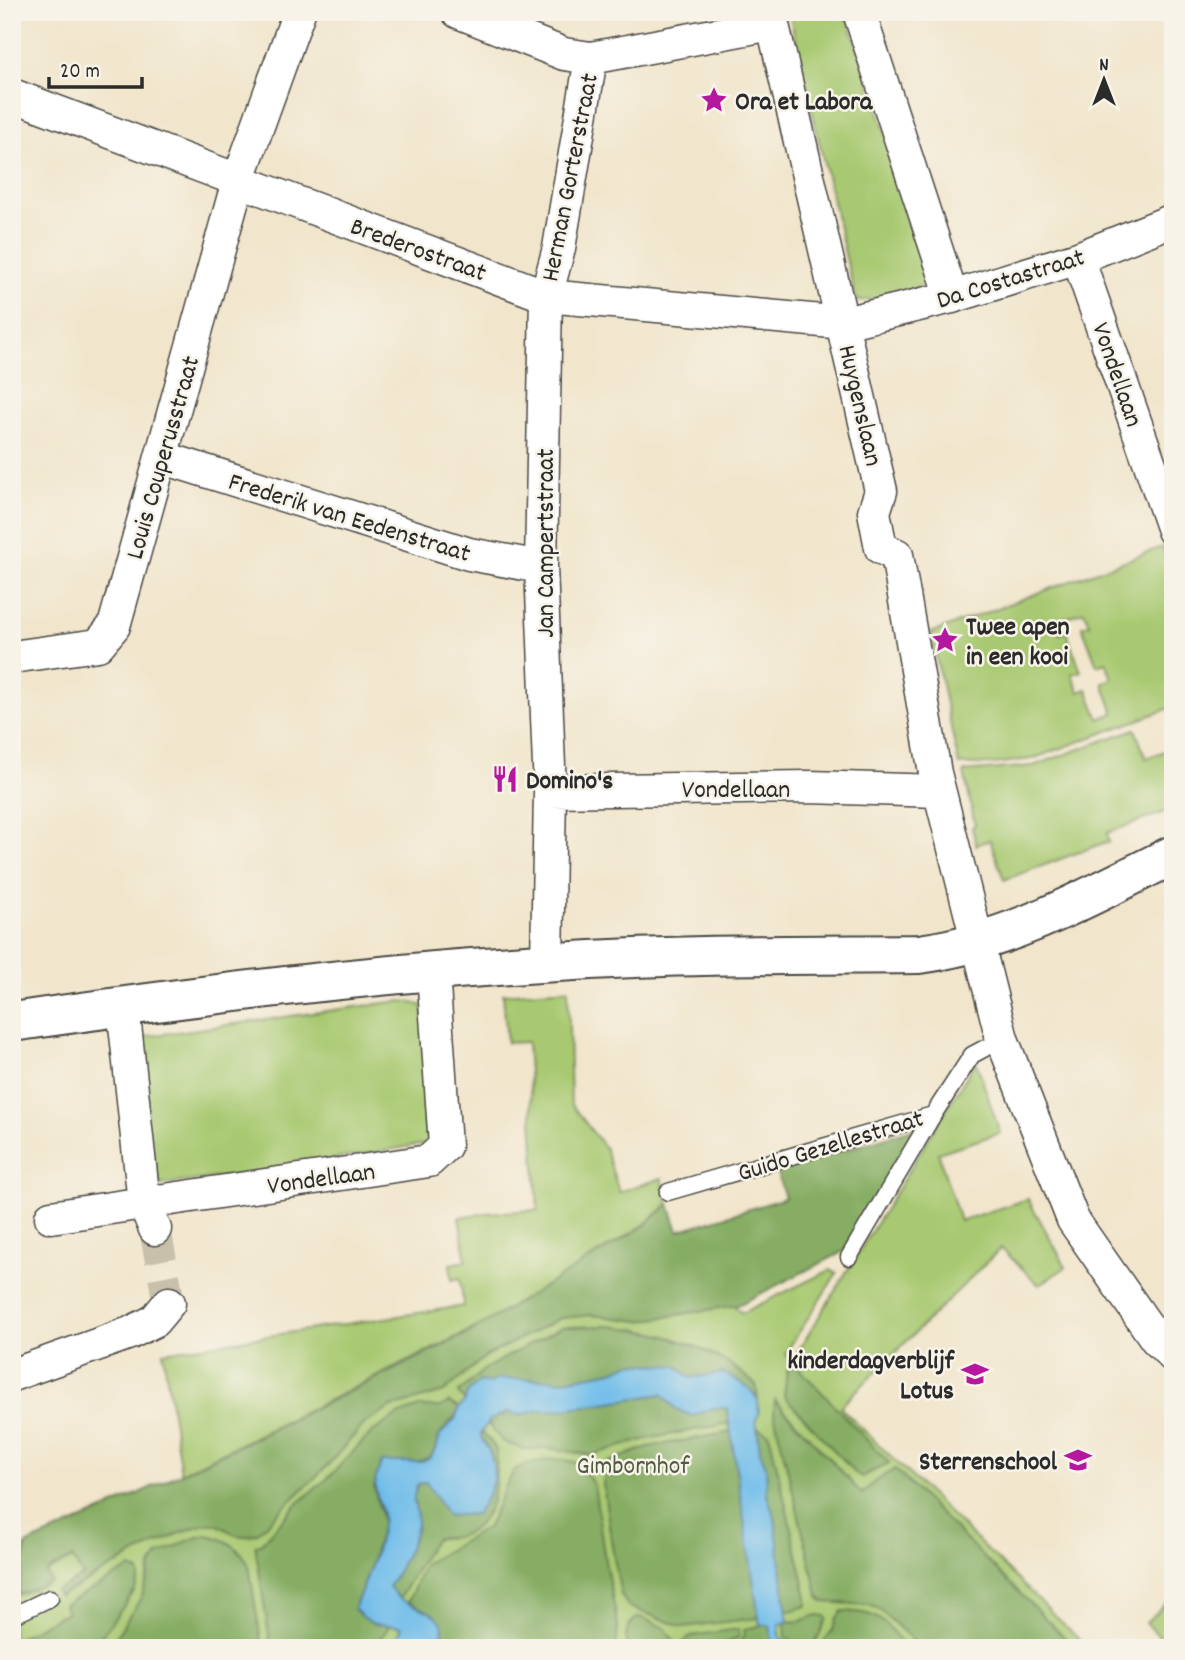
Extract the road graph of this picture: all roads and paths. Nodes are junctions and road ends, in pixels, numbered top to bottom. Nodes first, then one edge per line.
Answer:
1 (299, 12) edge
2 (458, 12) edge
3 (859, 12) edge
4 (771, 18) edge
5 (591, 58) junction
6 (12, 95) edge
7 (239, 181) junction
8 (1173, 220) edge
9 (1078, 258) junction
10 (546, 296) junction
11 (952, 297) junction
12 (844, 323) junction
13 (161, 457) junction
14 (1173, 530) edge
15 (541, 567) junction
16 (12, 657) edge
17 (550, 790) junction
18 (939, 791) junction
19 (1173, 855) edge
20 (976, 943) junction
21 (547, 963) junction
22 (433, 972) junction
23 (123, 1006) junction
24 (12, 1022) edge
25 (1002, 1039) junction
26 (933, 1115) junction
27 (668, 1192) dead end
28 (150, 1216) junction
29 (51, 1217) dead end
30 (849, 1257) dead end
31 (169, 1303) dead end
32 (1173, 1356) edge
33 (12, 1375) edge
34 (50, 1598) dead end
35 (12, 1616) edge

1 - 7 street, Louis Couperusstraat
2 - 5 street
3 - 11 street
4 - 5 street
4 - 12 street, Huygenslaan
5 - 10 street, Herman Gorterstraat
6 - 7 street, Brederostraat
7 - 10 street, Brederostraat
7 - 13 street, Louis Couperusstraat
8 - 9 street, Da Costastraat
9 - 11 street, Da Costastraat
9 - 14 street, Vondellaan
10 - 12 street, Brederostraat
10 - 15 street, Jan Campertstraat
11 - 12 street, Da Costastraat
12 - 18 street, Huygenslaan
13 - 15 street, Frederik van Eedenstraat
13 - 16 street, Louis Couperusstraat
15 - 17 street, Jan Campertstraat
17 - 18 street, Vondellaan
17 - 21 street
18 - 20 street
19 - 20 street
20 - 21 street
20 - 25 street
21 - 22 street
22 - 23 street
22 - 28 street, Vondellaan
23 - 24 street
23 - 28 street
25 - 26 lane, Guido Gezellestraat
25 - 32 street
26 - 27 lane, Guido Gezellestraat
26 - 30 lane
28 - 29 street, Vondellaan
31 - 33 street
34 - 35 lane

